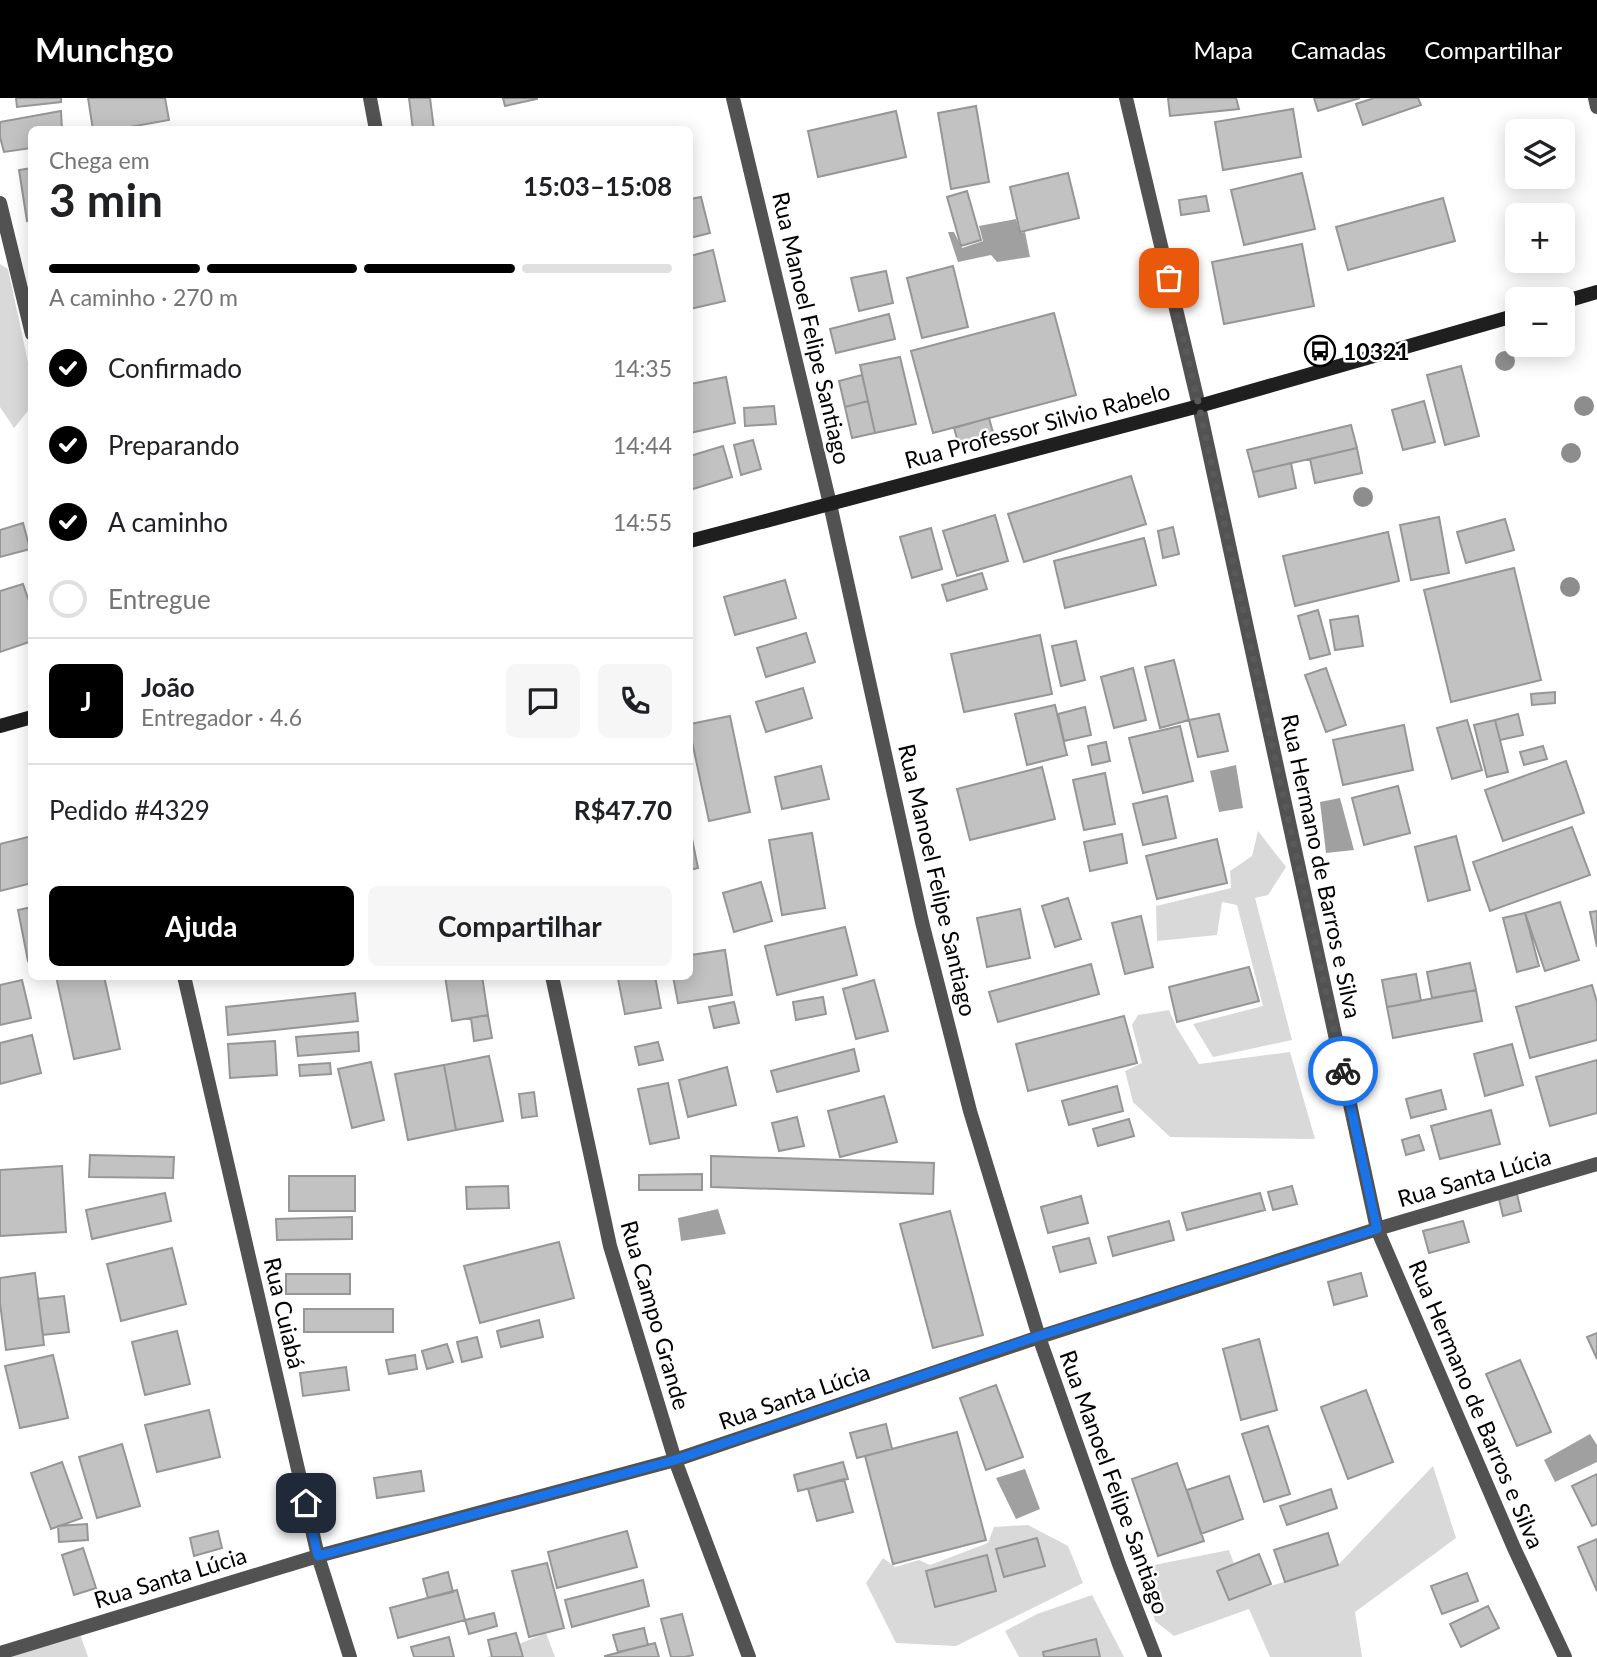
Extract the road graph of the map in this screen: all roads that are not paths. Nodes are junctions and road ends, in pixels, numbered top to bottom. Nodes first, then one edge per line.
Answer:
1 (370, 98) edge
2 (733, 98) edge
3 (1126, 98) edge
4 (1595, 98) edge
5 (1597, 107) edge
6 (375, 126) edge
7 (1, 203) edge
8 (1597, 292) edge
9 (1575, 298) edge
10 (28, 317) edge
11 (1505, 318) edge
12 (1199, 406) junction
13 (830, 504) junction
14 (693, 540) edge
15 (28, 718) edge
16 (0, 726) edge
17 (185, 980) edge
18 (553, 980) edge
19 (1597, 1164) edge
20 (1377, 1229) junction
21 (1039, 1336) junction
22 (675, 1460) junction
23 (318, 1556) junction
24 (0, 1653) edge
25 (350, 1657) edge
26 (748, 1657) edge
27 (1155, 1657) edge
28 (1565, 1657) edge

1 - 6 street
2 - 13 street, Rua Manoel Felipe Santiago
3 - 12 street, Rua Hermano de Barros e Silva
4 - 5 street
7 - 10 street
8 - 9 main road
11 - 12 main road, Rua Professor Silvio Rabelo
12 - 13 main road, Rua Professor Silvio Rabelo
12 - 20 street, Rua Hermano de Barros e Silva
13 - 14 main road, Rua Professor Silvio Rabelo
13 - 21 street, Rua Manoel Felipe Santiago
15 - 16 main road
17 - 23 street, Rua Cuiabá
18 - 22 street, Rua Campo Grande
19 - 20 street, Rua Santa Lúcia
20 - 21 street, Rua Santa Lúcia
20 - 28 street, Rua Hermano de Barros e Silva
21 - 22 street, Rua Santa Lúcia
21 - 27 street, Rua Manoel Felipe Santiago
22 - 23 street, Rua Santa Lúcia
22 - 26 street, Rua Campo Grande
23 - 24 street, Rua Santa Lúcia
23 - 25 street, Rua Cuiabá

